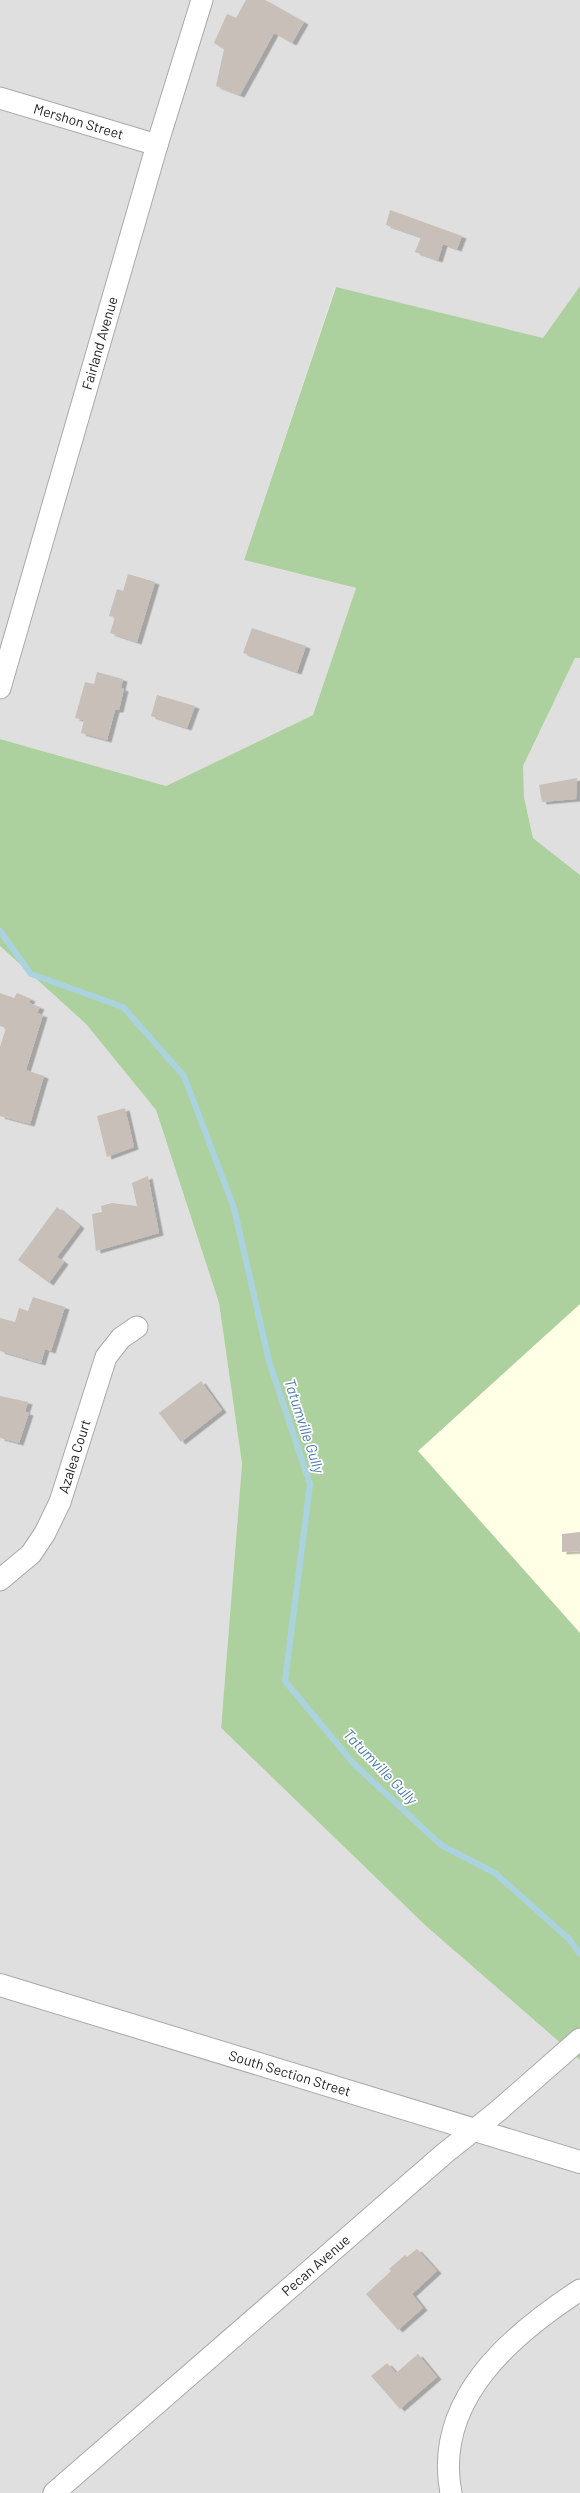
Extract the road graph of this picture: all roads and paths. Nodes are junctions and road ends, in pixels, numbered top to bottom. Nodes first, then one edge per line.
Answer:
1 (202, 0) edge
2 (0, 98) edge
3 (157, 146) junction
4 (0, 688) edge
5 (137, 1327) dead end
6 (0, 1580) edge
7 (0, 1985) edge
8 (580, 2039) edge
9 (473, 2130) junction
10 (580, 2162) edge
11 (580, 2290) edge
12 (54, 2493) edge
13 (451, 2493) edge

1 - 3 street, Fairland Avenue
2 - 3 street, Mershon Street
3 - 4 street, Fairland Avenue
5 - 6 street, Azalea Court
7 - 9 street, South Section Street
8 - 9 street, Pecan Avenue
9 - 10 street, South Section Street
9 - 12 street, Pecan Avenue
11 - 13 street

